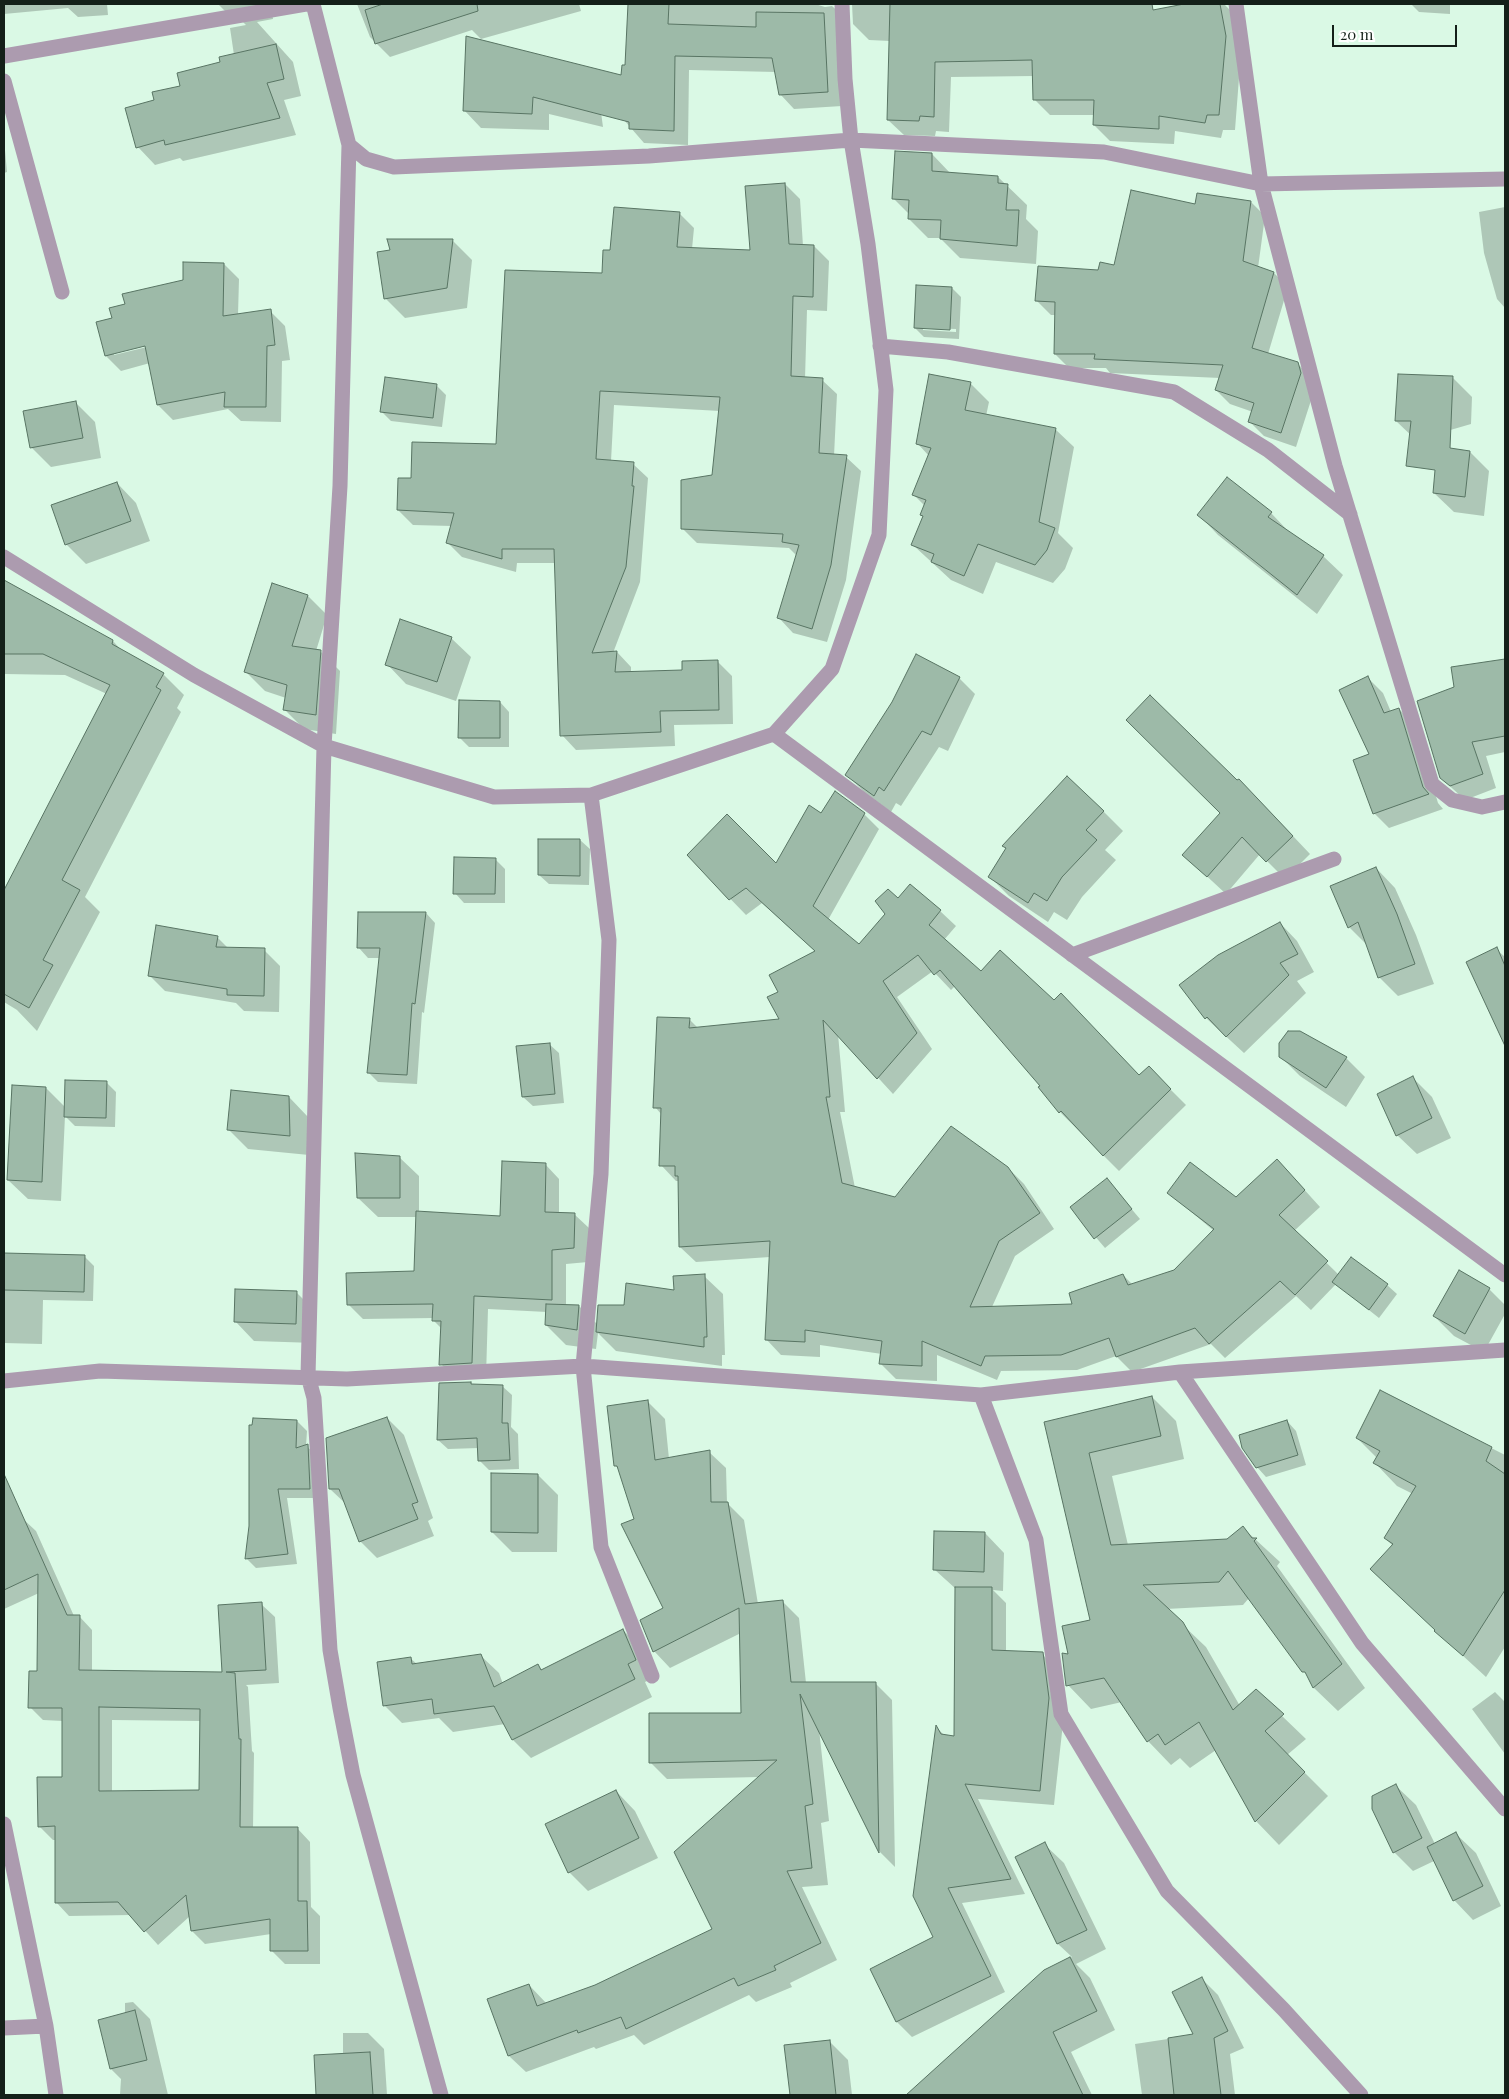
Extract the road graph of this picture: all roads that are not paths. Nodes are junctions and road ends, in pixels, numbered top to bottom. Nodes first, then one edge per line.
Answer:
1 (306, 4) edge
2 (313, 4) edge
3 (842, 4) edge
4 (1236, 4) edge
5 (4, 56) edge
6 (4, 81) edge
7 (851, 140) junction
8 (349, 145) junction
9 (1505, 179) edge
10 (1261, 184) junction
11 (62, 292) dead end
12 (880, 346) junction
13 (1350, 514) junction
14 (4, 557) edge
15 (774, 734) junction
16 (324, 746) junction
17 (591, 796) junction
18 (1505, 802) edge
19 (1334, 859) dead end
20 (1072, 955) junction
21 (1505, 1275) edge
22 (1505, 1350) edge
23 (583, 1366) junction
24 (1180, 1372) junction
25 (308, 1376) junction
26 (4, 1381) edge
27 (981, 1395) junction
28 (652, 1676) dead end
29 (1505, 1809) edge
30 (4, 1824) edge
31 (46, 2026) junction
32 (4, 2028) edge
33 (56, 2095) edge
34 (441, 2095) edge
35 (1361, 2095) edge

1 - 5 street
2 - 8 street
3 - 7 street
4 - 10 street
6 - 11 street
7 - 8 street
7 - 10 street
7 - 12 street
8 - 16 street
9 - 10 street
10 - 13 street
12 - 13 street
12 - 15 street
13 - 18 street
14 - 16 street
15 - 17 street
15 - 20 street
16 - 17 street
16 - 25 street
17 - 23 street
19 - 20 street
20 - 21 street
22 - 24 street
23 - 25 street
23 - 27 street
23 - 28 street
24 - 27 street
24 - 29 street
25 - 26 street
25 - 34 street
27 - 35 street
30 - 31 street
31 - 32 street
31 - 33 street

